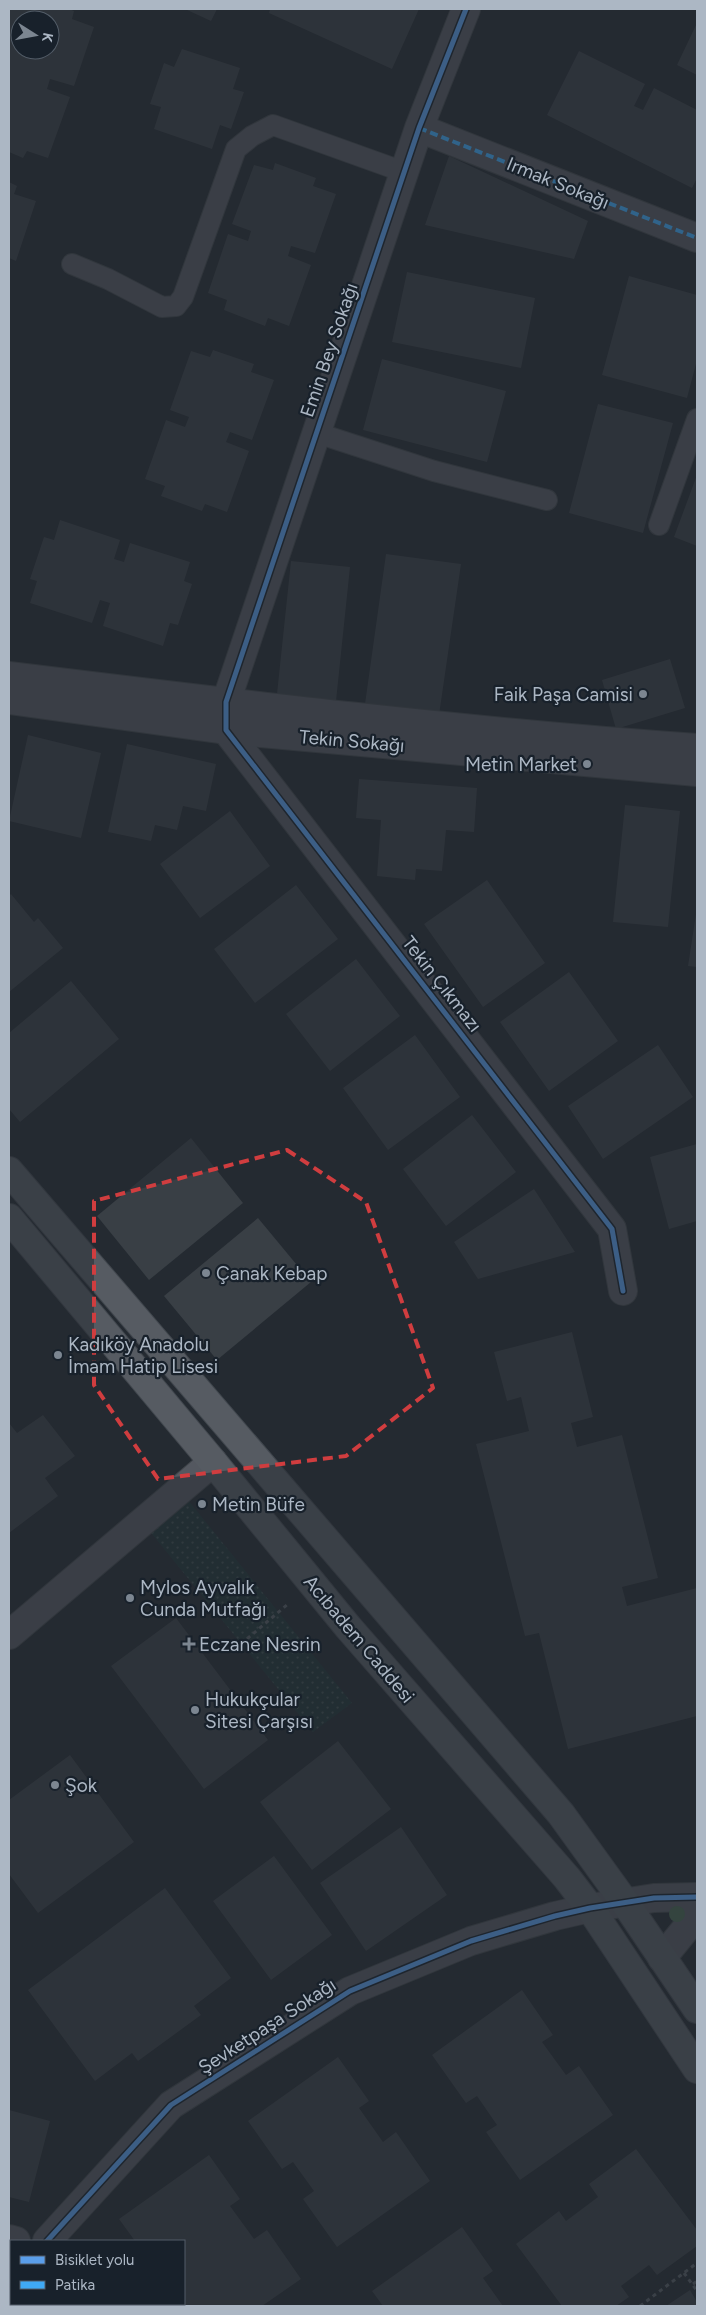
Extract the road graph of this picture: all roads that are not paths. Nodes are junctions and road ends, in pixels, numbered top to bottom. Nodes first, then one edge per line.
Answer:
1 (466, 9) edge
2 (419, 128) junction
3 (404, 172) junction
4 (697, 238) edge
5 (72, 264) dead end
6 (697, 419) edge
7 (317, 433) junction
8 (547, 500) dead end
9 (659, 525) dead end
10 (9, 676) edge
11 (9, 700) edge
12 (226, 702) junction
13 (226, 730) junction
14 (697, 748) edge
15 (697, 772) edge
16 (9, 1172) edge
17 (9, 1218) edge
18 (623, 1291) dead end
19 (213, 1462) junction
20 (9, 1634) edge
21 (697, 1897) edge
22 (626, 1904) junction
23 (590, 1908) junction
24 (697, 1916) edge
25 (662, 1958) junction
26 (697, 2009) edge
27 (697, 2069) edge
28 (49, 2240) edge

1 - 2 street, Emin Bey Sokağı
2 - 3 street, Emin Bey Sokağı
2 - 4 street, Irmak Sokağı
3 - 5 lane
3 - 7 street, Emin Bey Sokağı
6 - 9 lane
7 - 8 lane
7 - 12 street, Emin Bey Sokağı
10 - 12 street, Tekin Sokağı
11 - 13 street, Tekin Sokağı
12 - 13 street
12 - 14 street, Tekin Sokağı
13 - 15 street, Tekin Sokağı
13 - 18 street, Tekin Çıkmazı
16 - 22 main road, Acıbadem Caddesi
17 - 19 main road, Acıbadem Caddesi
19 - 20 street
19 - 23 main road, Acıbadem Caddesi
21 - 22 street, Şevketpaşa Sokağı
22 - 23 street, Şevketpaşa Sokağı
22 - 25 main road, Acıbadem Caddesi
23 - 27 main road, Acıbadem Caddesi
23 - 28 street, Şevketpaşa Sokağı
24 - 25 street
25 - 26 main road, Acıbadem Caddesi

